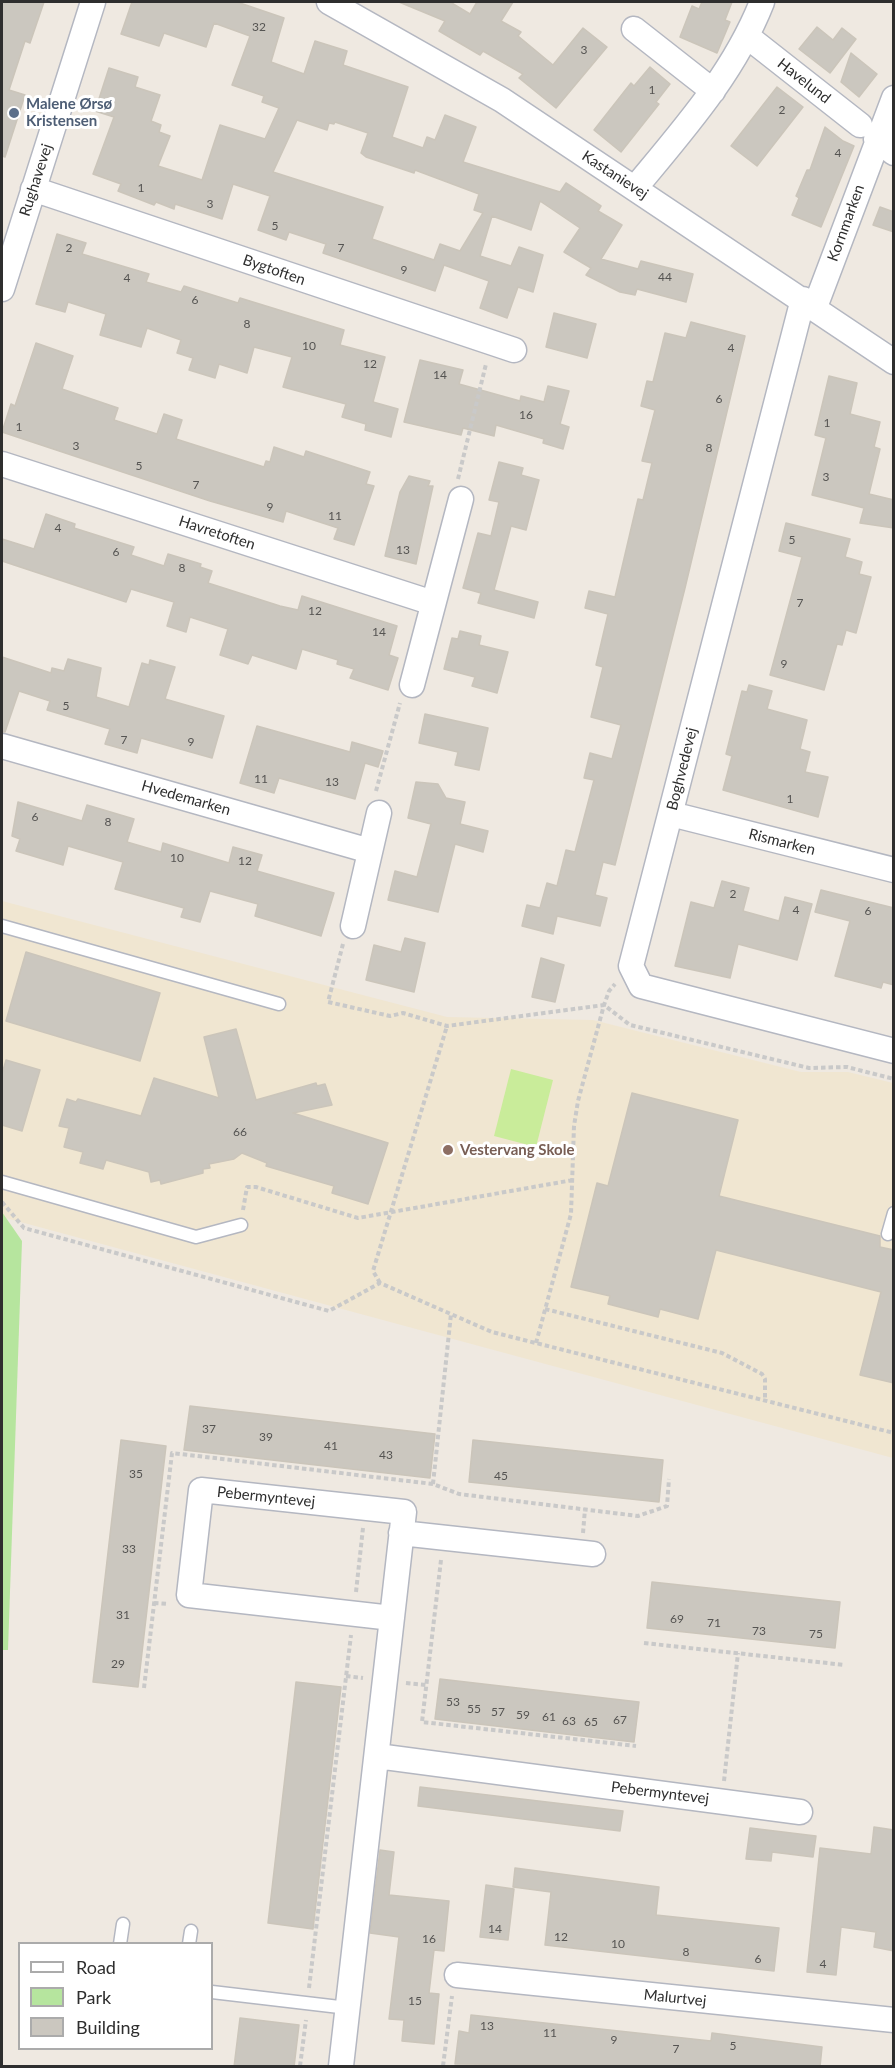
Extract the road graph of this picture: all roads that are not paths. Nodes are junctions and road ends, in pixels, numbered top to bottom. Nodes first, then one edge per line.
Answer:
1 (93, 2) edge
2 (329, 2) edge
3 (762, 2) edge
4 (634, 29) dead end
5 (748, 37) junction
6 (713, 91) junction
7 (894, 98) edge
8 (877, 139) edge
9 (635, 188) junction
10 (33, 189) junction
11 (2, 290) edge
12 (809, 303) junction
13 (514, 351) dead end
14 (894, 362) edge
15 (2, 464) edge
16 (460, 499) road end
17 (433, 603) junction
18 (412, 685) road end
19 (2, 746) edge
20 (379, 813) road end
21 (671, 814) junction
22 (370, 851) junction
23 (894, 870) edge
24 (2, 926) edge
25 (353, 926) road end
26 (279, 1004) dead end
27 (894, 1051) edge
28 (2, 1182) edge
29 (894, 1213) edge
30 (241, 1224) road end
31 (888, 1234) dead end
32 (401, 1533) junction
33 (593, 1554) dead end
34 (392, 1618) junction
35 (377, 1756) junction
36 (800, 1812) dead end
37 (123, 1924) dead end
38 (120, 1942) edge
39 (457, 1975) road end
40 (213, 1992) edge
41 (348, 2008) junction
42 (894, 2020) edge
43 (341, 2067) edge

1 - 10 street, Rughavevej
2 - 9 street, Kastanievej
3 - 5 street
4 - 6 street
5 - 6 street
5 - 8 street, Havelund
6 - 9 street
7 - 8 street, Kornmarken
8 - 12 street, Kornmarken
9 - 12 street, Kastanievej
10 - 11 street, Rughavevej
10 - 13 street, Bygtoften
12 - 14 street, Kastanievej
12 - 21 street, Boghvedevej
15 - 17 street, Havretoften
16 - 17 street
17 - 18 street
19 - 22 street, Hvedemarken
20 - 22 street
21 - 23 street, Rismarken
21 - 27 street, Boghvedevej
22 - 25 street
24 - 26 lane
28 - 30 lane
29 - 31 lane
32 - 33 street
32 - 34 street, Pebermyntevej
32 - 34 street, Pebermyntevej
34 - 35 street, Pebermyntevej
35 - 36 street, Pebermyntevej
35 - 41 street, Pebermyntevej
37 - 38 lane
39 - 42 street, Malurtvej
40 - 41 lane
41 - 43 street, Pebermyntevej

